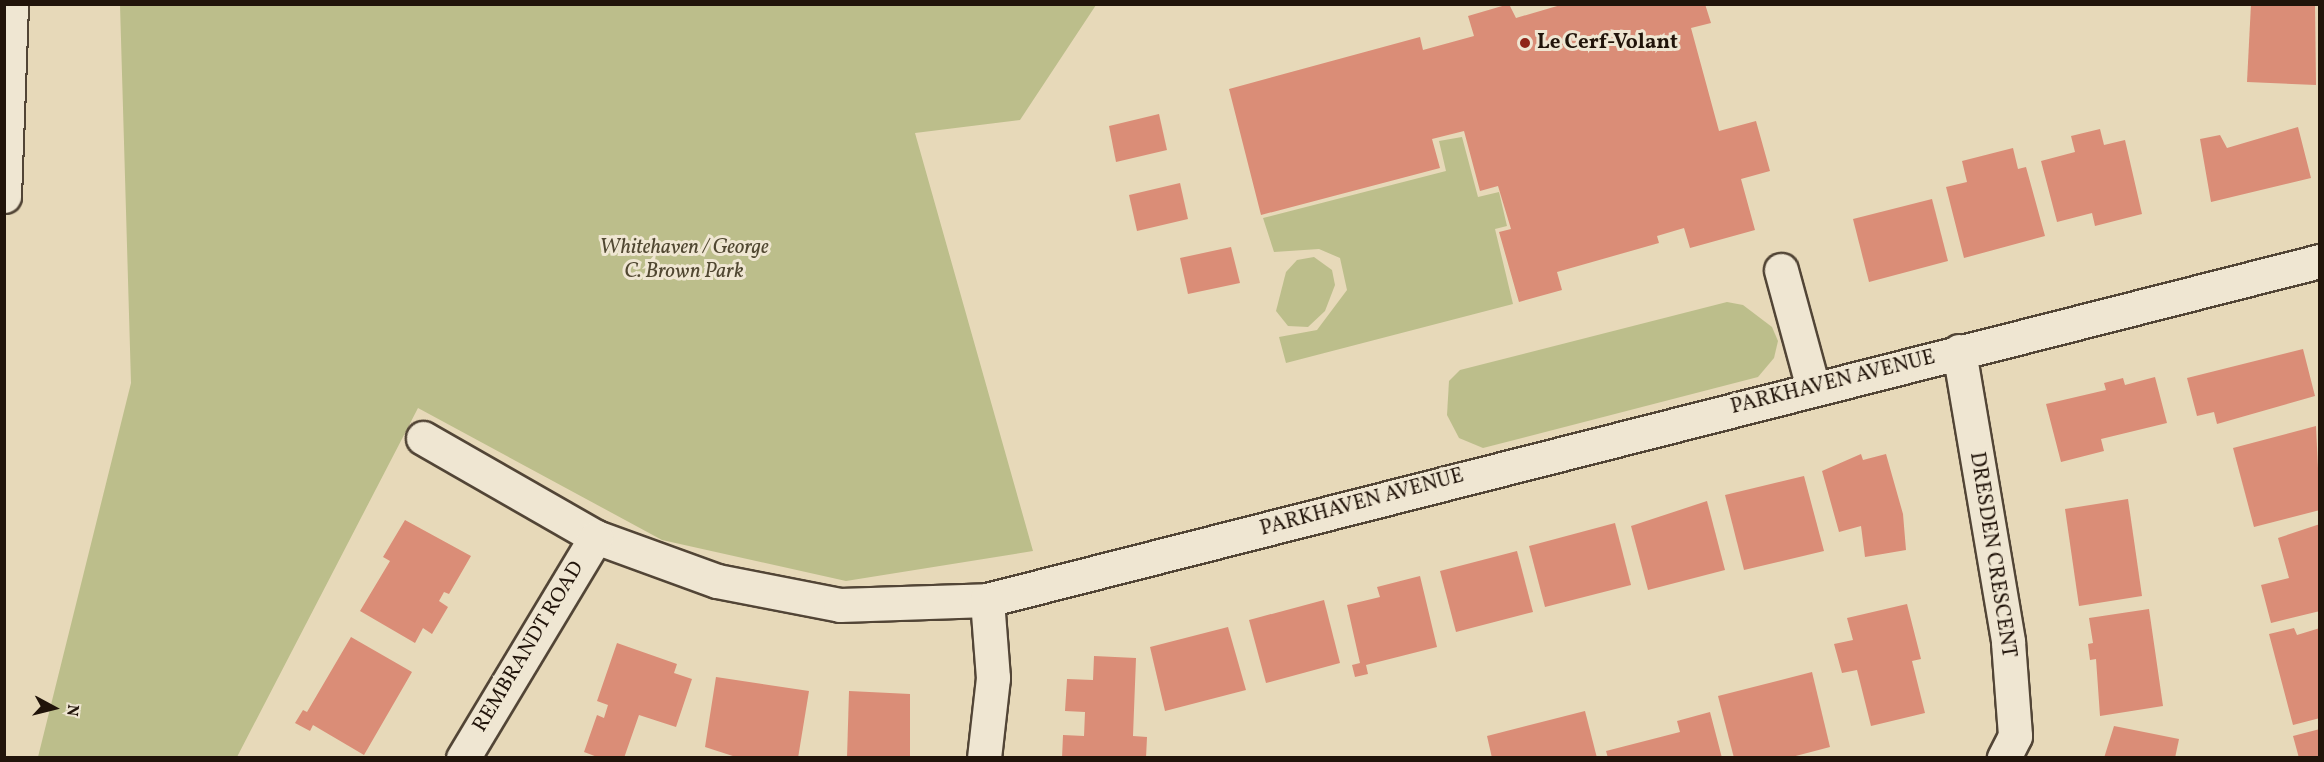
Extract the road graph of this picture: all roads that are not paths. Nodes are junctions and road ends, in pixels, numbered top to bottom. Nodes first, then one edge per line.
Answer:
1 (11, 4) edge
2 (4, 196) edge
3 (2319, 261) edge
4 (1781, 270) dead end
5 (1959, 351) junction
6 (1813, 388) junction
7 (423, 438) dead end
8 (596, 537) junction
9 (987, 600) junction
10 (463, 758) edge
11 (984, 758) edge
12 (2004, 758) edge

1 - 2 street
3 - 5 street, PARKHAVEN AVENUE
4 - 6 street
5 - 6 street, PARKHAVEN AVENUE
5 - 12 street, DRESDEN CRESCENT
6 - 9 street, PARKHAVEN AVENUE
7 - 8 street, PARKHAVEN AVENUE
8 - 9 street, PARKHAVEN AVENUE
8 - 10 street, REMBRANDT ROAD
9 - 11 street

